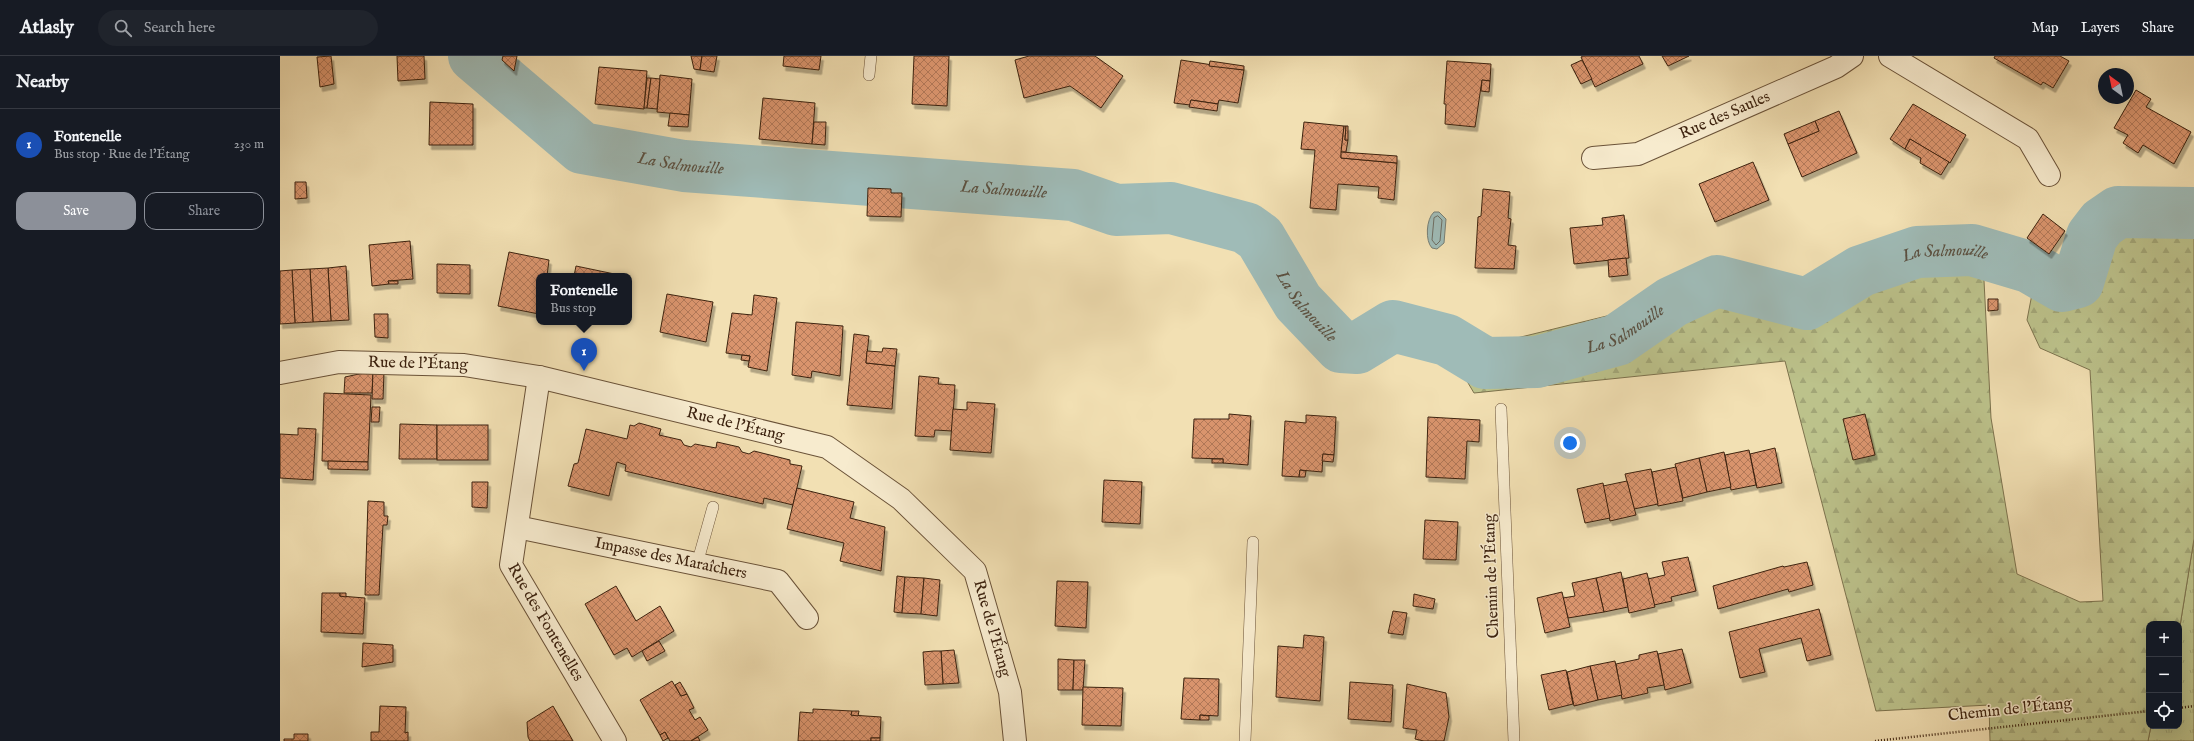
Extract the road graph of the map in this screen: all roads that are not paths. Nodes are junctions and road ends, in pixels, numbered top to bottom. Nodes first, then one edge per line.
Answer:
1 (871, 56) edge
2 (1852, 56) edge
3 (1890, 56) edge
4 (869, 75) dead end
5 (1593, 158) dead end
6 (2049, 174) dead end
7 (280, 373) edge
8 (538, 377) junction
9 (1501, 409) dead end
10 (713, 507) dead end
11 (517, 527) junction
12 (1253, 542) dead end
13 (697, 564) junction
14 (807, 618) dead end
15 (615, 741) edge
16 (1015, 741) edge
17 (1245, 741) edge
18 (1514, 741) edge

1 - 4 lane
2 - 5 street, Rue des Saules
3 - 6 street
7 - 8 street, Rue de l'Étang
8 - 11 street, Rue des Fontenelles
8 - 16 street, Rue de l'Étang
9 - 18 lane, Chemin de l'Étang
10 - 13 lane
11 - 13 street, Impasse des Maraîchers
11 - 15 street, Rue des Fontenelles
12 - 17 lane
13 - 14 street, Impasse des Maraîchers

